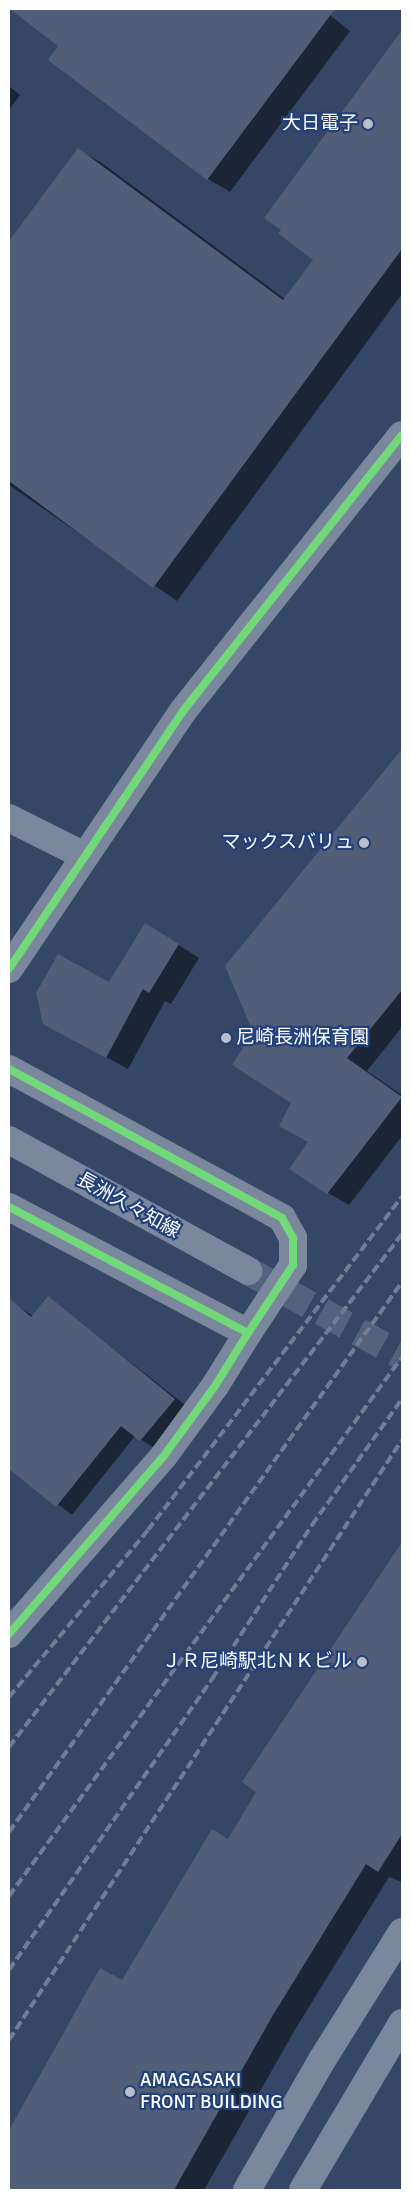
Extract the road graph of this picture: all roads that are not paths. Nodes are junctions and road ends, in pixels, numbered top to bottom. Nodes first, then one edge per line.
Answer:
1 (402, 435) edge
2 (9, 818) edge
3 (83, 855) junction
4 (9, 969) edge
5 (9, 1069) edge
6 (9, 1140) edge
7 (9, 1207) edge
8 (248, 1271) tunnel mouth
9 (248, 1333) junction
10 (9, 1634) edge
11 (402, 1932) edge
12 (402, 2023) edge
13 (247, 2190) edge
14 (303, 2190) edge

1 - 3 street
2 - 3 street
3 - 4 street
5 - 9 street
6 - 8 street, 長洲久々知線
7 - 9 street
9 - 10 street
11 - 13 street
12 - 14 street

